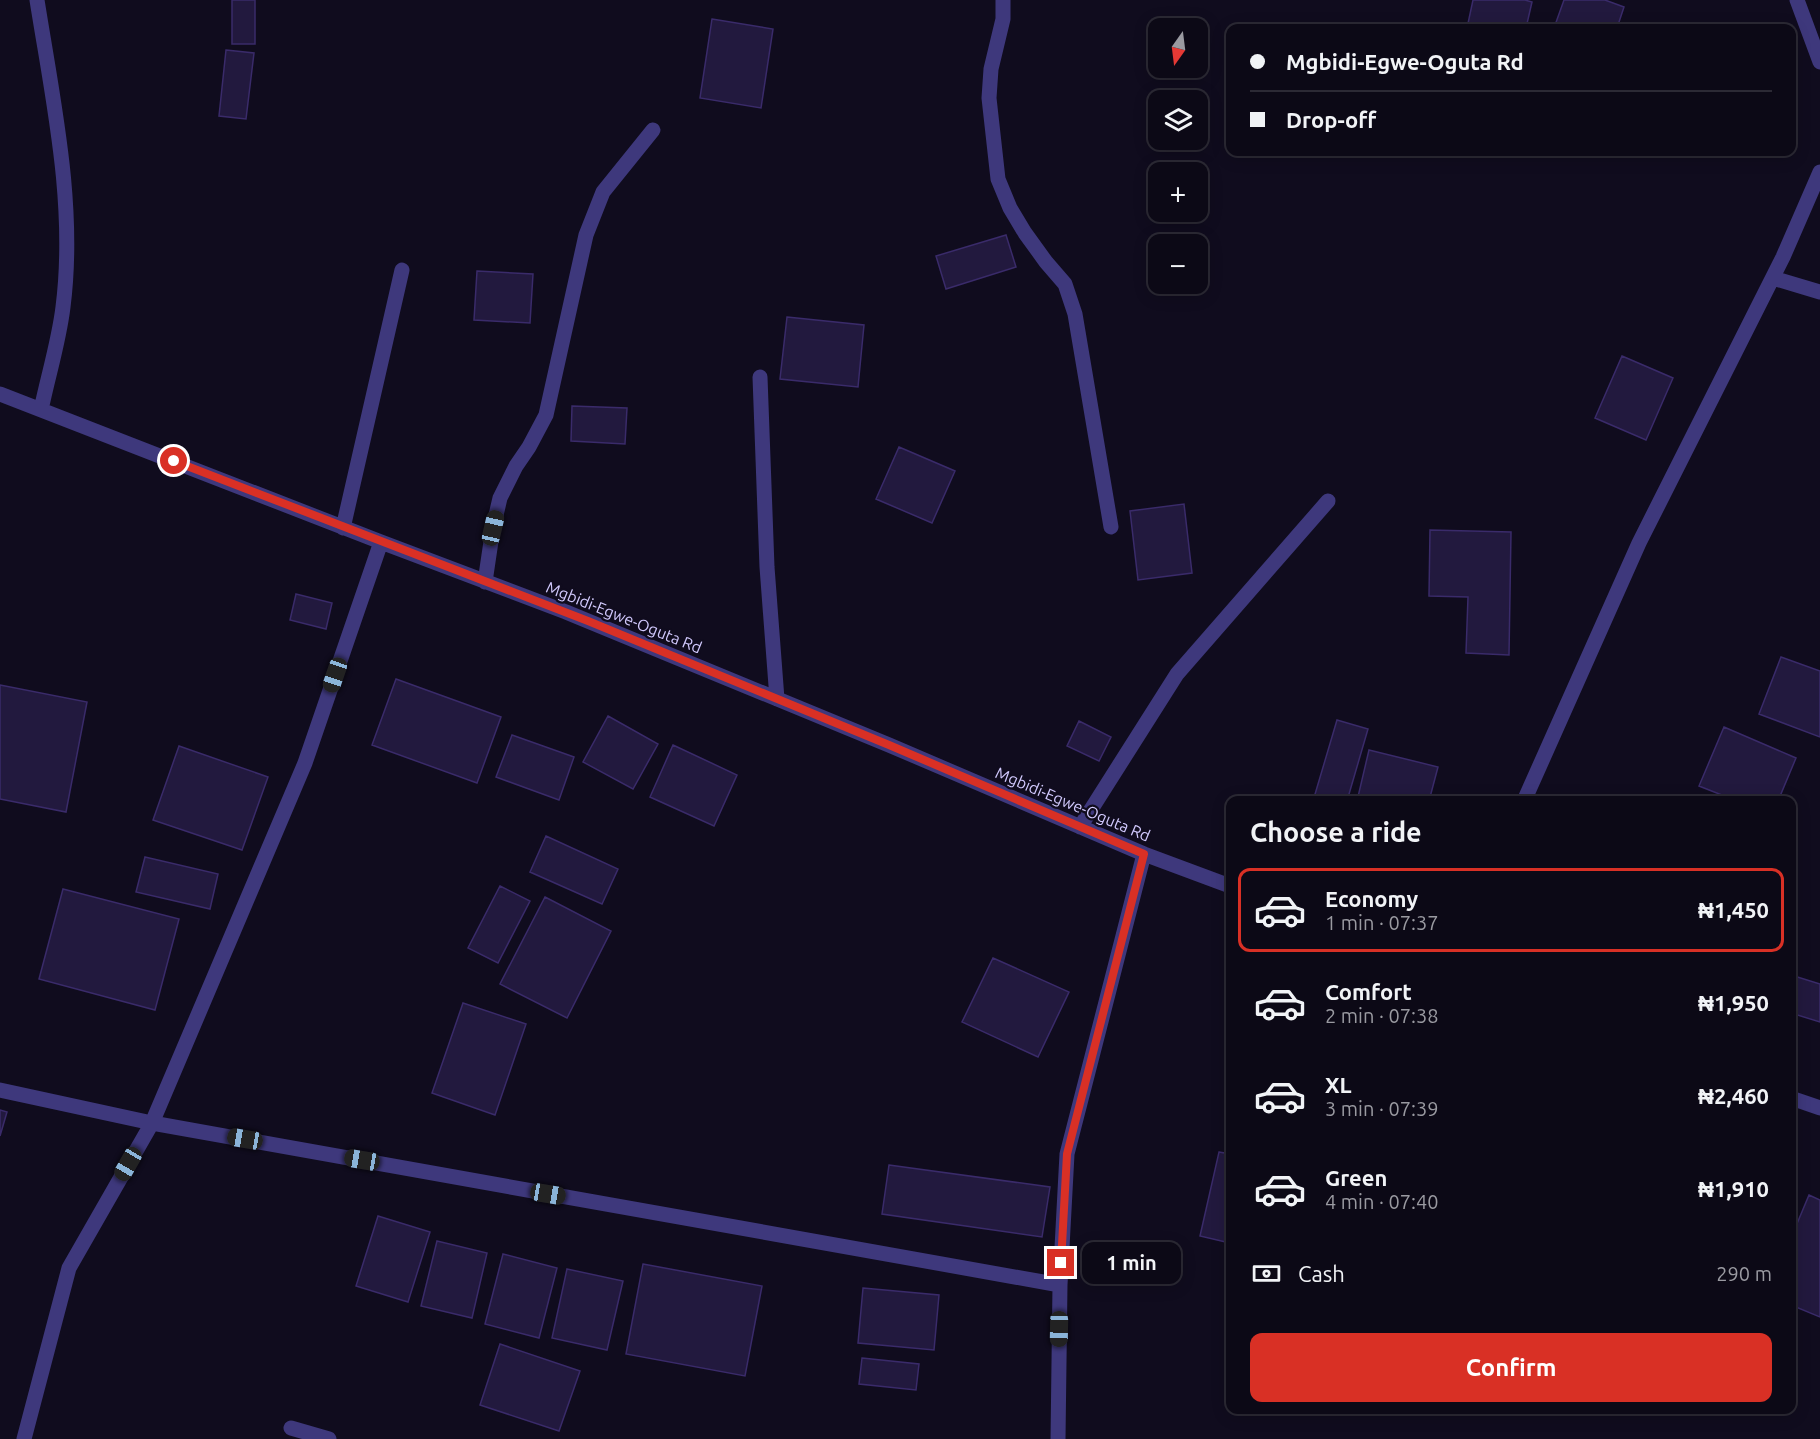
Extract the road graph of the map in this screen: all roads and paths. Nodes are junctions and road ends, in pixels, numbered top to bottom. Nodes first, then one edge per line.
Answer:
1 (38, 0) edge
2 (1003, 0) edge
3 (1797, 0) edge
4 (1820, 62) edge
5 (653, 130) dead end
6 (1820, 172) edge
7 (402, 270) dead end
8 (1773, 278) junction
9 (1820, 292) edge
10 (759, 377) dead end
11 (0, 394) edge
12 (40, 410) junction
13 (1328, 501) dead end
14 (1111, 527) dead end
15 (343, 528) junction
16 (381, 542) junction
17 (485, 582) junction
18 (777, 699) junction
19 (1526, 796) edge
20 (1080, 826) junction
21 (1144, 854) junction
22 (1226, 885) edge
23 (0, 1090) edge
24 (1796, 1100) edge
25 (1820, 1108) edge
26 (152, 1123) junction
27 (1060, 1285) junction
28 (291, 1428) dead end
29 (24, 1439) edge
30 (329, 1439) edge
31 (1058, 1439) edge

1 - 12 street
2 - 14 street
3 - 4 street
5 - 17 street
6 - 8 street
7 - 15 street
8 - 9 street
8 - 19 street
10 - 18 street
11 - 12 street, Mgbidi-Egwe-Oguta Rd
12 - 15 street, Mgbidi-Egwe-Oguta Rd
13 - 20 street
15 - 16 street, Mgbidi-Egwe-Oguta Rd
16 - 17 street, Mgbidi-Egwe-Oguta Rd
16 - 26 street
17 - 18 street, Mgbidi-Egwe-Oguta Rd
18 - 20 street, Mgbidi-Egwe-Oguta Rd
20 - 21 street, Mgbidi-Egwe-Oguta Rd
21 - 22 street, Mgbidi-Egwe-Oguta Rd
21 - 27 street
23 - 26 street
24 - 25 street
26 - 27 street
26 - 29 street
27 - 31 street
28 - 30 street

